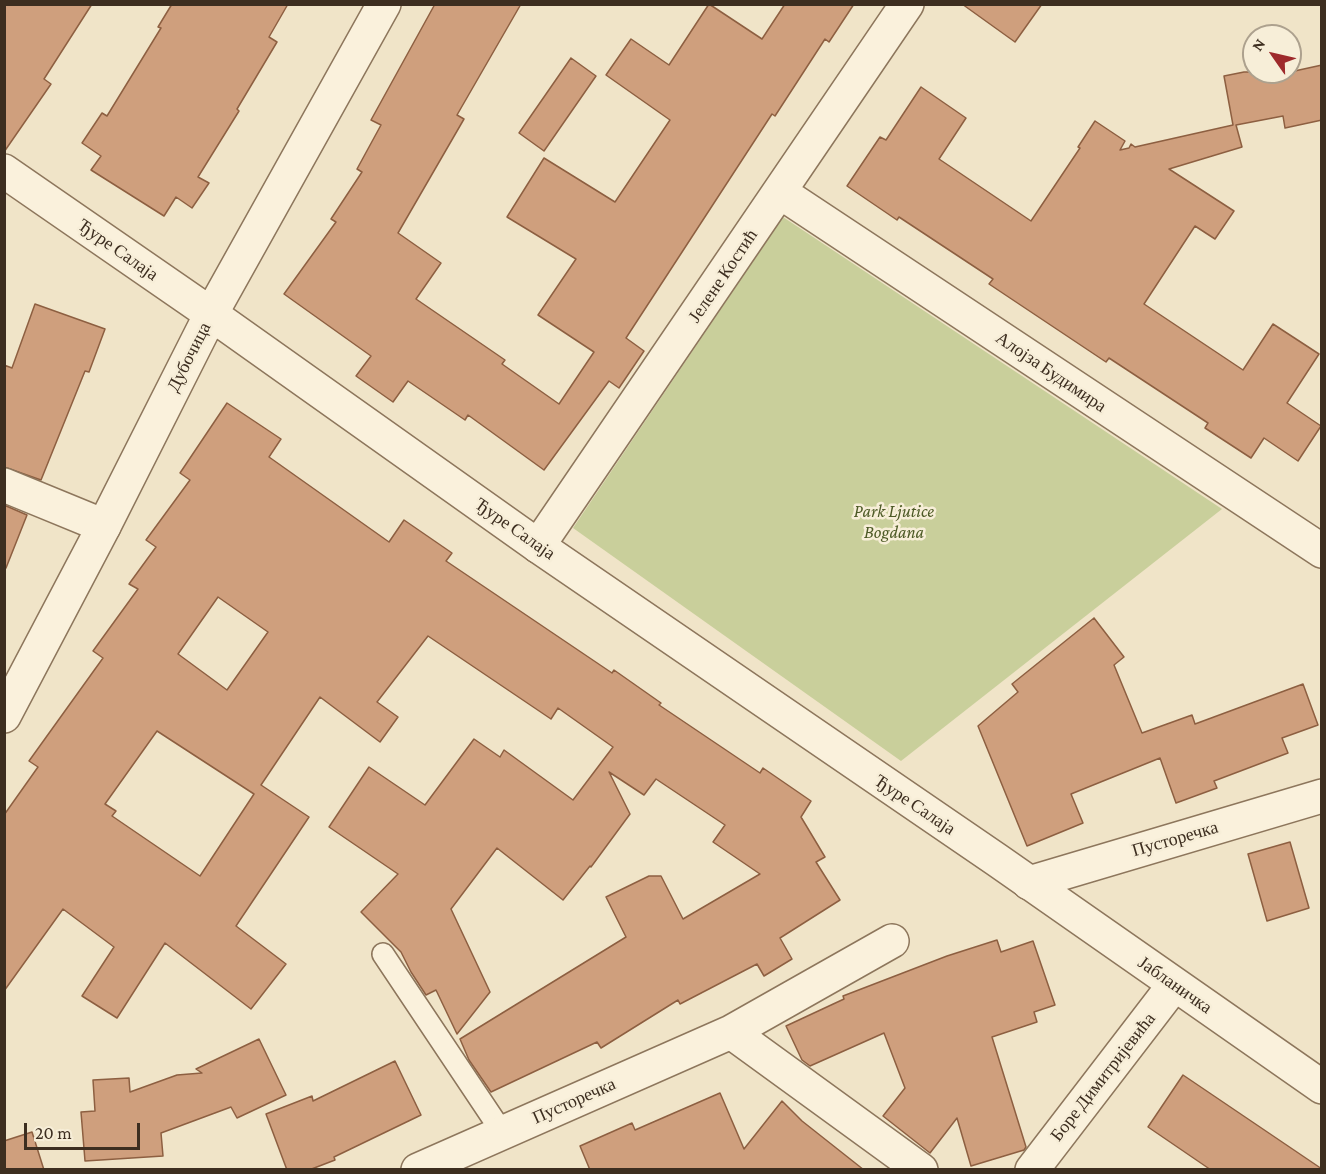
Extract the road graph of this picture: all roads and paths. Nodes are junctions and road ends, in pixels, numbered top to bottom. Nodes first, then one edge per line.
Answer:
1 (384, 4) edge
2 (907, 4) edge
3 (4, 171) edge
4 (780, 192) junction
5 (210, 314) junction
6 (4, 485) edge
7 (104, 526) junction
8 (538, 546) junction
9 (1322, 551) edge
10 (4, 716) edge
11 (1322, 796) edge
12 (1029, 883) junction
13 (892, 941) dead end
14 (383, 954) dead end
15 (1174, 985) junction
16 (730, 1032) junction
17 (1322, 1087) edge
18 (502, 1132) junction
19 (418, 1170) edge
20 (921, 1170) edge
21 (1032, 1170) edge

1 - 5 street, Дубочица
2 - 4 street, Јелене Костић
3 - 5 street, Ђуре Салаја
4 - 8 street, Јелене Костић
4 - 9 street, Алојза Будимира
5 - 7 street, Дубочица
5 - 8 street, Ђуре Салаја
6 - 7 street
7 - 10 street, Дубочица
8 - 12 street, Ђуре Салаја
11 - 12 street, Пусторечка
12 - 15 street, Јабланичка
13 - 16 street, Пусторечка
14 - 18 lane
15 - 17 street, Јабланичка
15 - 21 street, Боре Димитријевића
16 - 18 street, Пусторечка
16 - 20 street
18 - 19 street, Пусторечка

